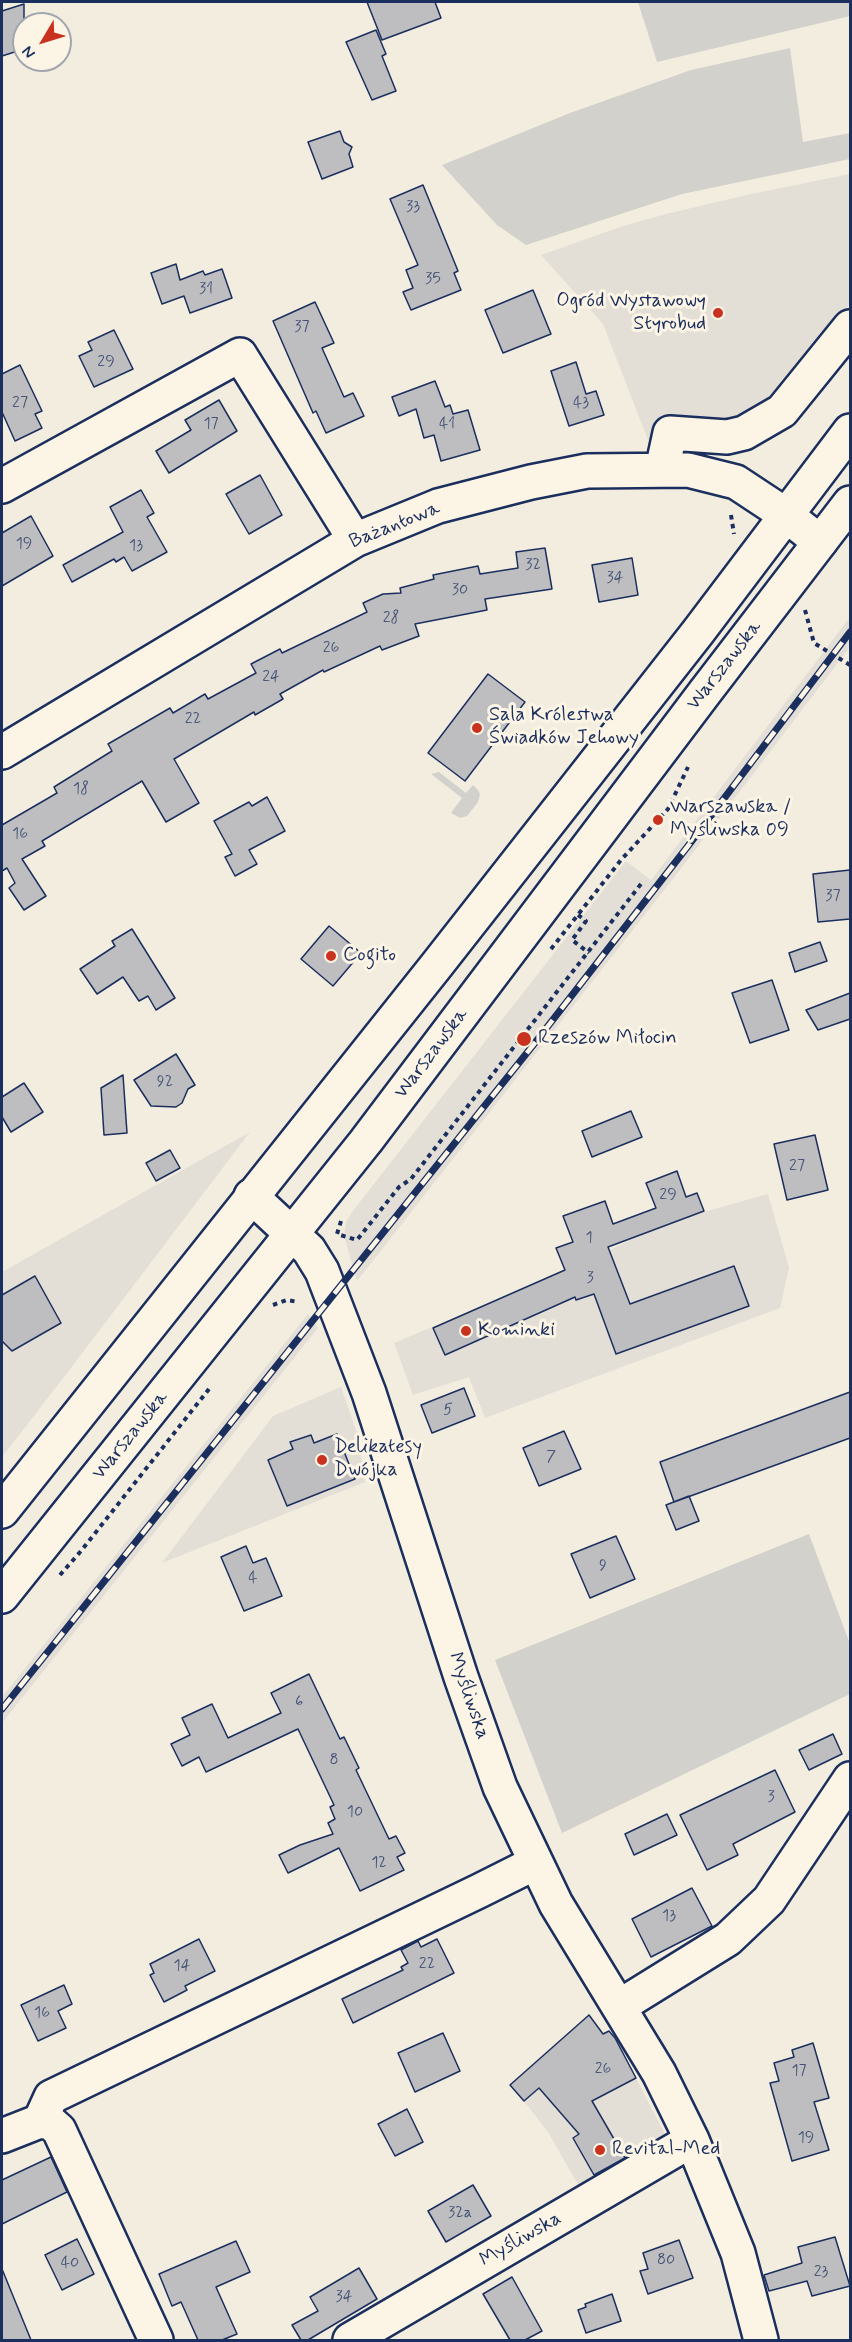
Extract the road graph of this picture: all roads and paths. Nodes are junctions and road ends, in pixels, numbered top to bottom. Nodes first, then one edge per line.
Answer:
1 (850, 327) edge
2 (850, 431) edge
3 (662, 470) junction
4 (2, 486) edge
5 (850, 503) edge
6 (786, 515) junction
7 (355, 540) junction
8 (820, 542) junction
9 (2, 752) edge
10 (641, 884) dead end
11 (578, 915) dead end
12 (589, 953) junction
13 (251, 1196) junction
14 (292, 1232) junction
15 (337, 1234) dead end
16 (2, 1511) edge
17 (2, 1596) edge
18 (850, 1779) edge
19 (535, 1863) junction
20 (620, 2006) junction
21 (40, 2121) junction
22 (2, 2136) edge
23 (692, 2140) junction
24 (156, 2340) edge
25 (350, 2340) edge
26 (761, 2340) edge

1 - 3 street
2 - 6 street
3 - 6 street, Bażantowa
3 - 7 street, Bażantowa
4 - 7 street
5 - 8 street, Warszawska
6 - 8 street, Bażantowa
6 - 13 street
7 - 9 street, Bażantowa
8 - 14 street, Warszawska
10 - 12 path
11 - 12 path
12 - 15 path
13 - 14 street, Myśliwska
13 - 16 street
14 - 17 street, Warszawska
14 - 19 street, Myśliwska
18 - 20 street
19 - 20 street, Myśliwska
19 - 21 street
20 - 23 street, Myśliwska
21 - 22 street
21 - 24 street
23 - 25 street, Myśliwska
23 - 26 street, Myśliwska

